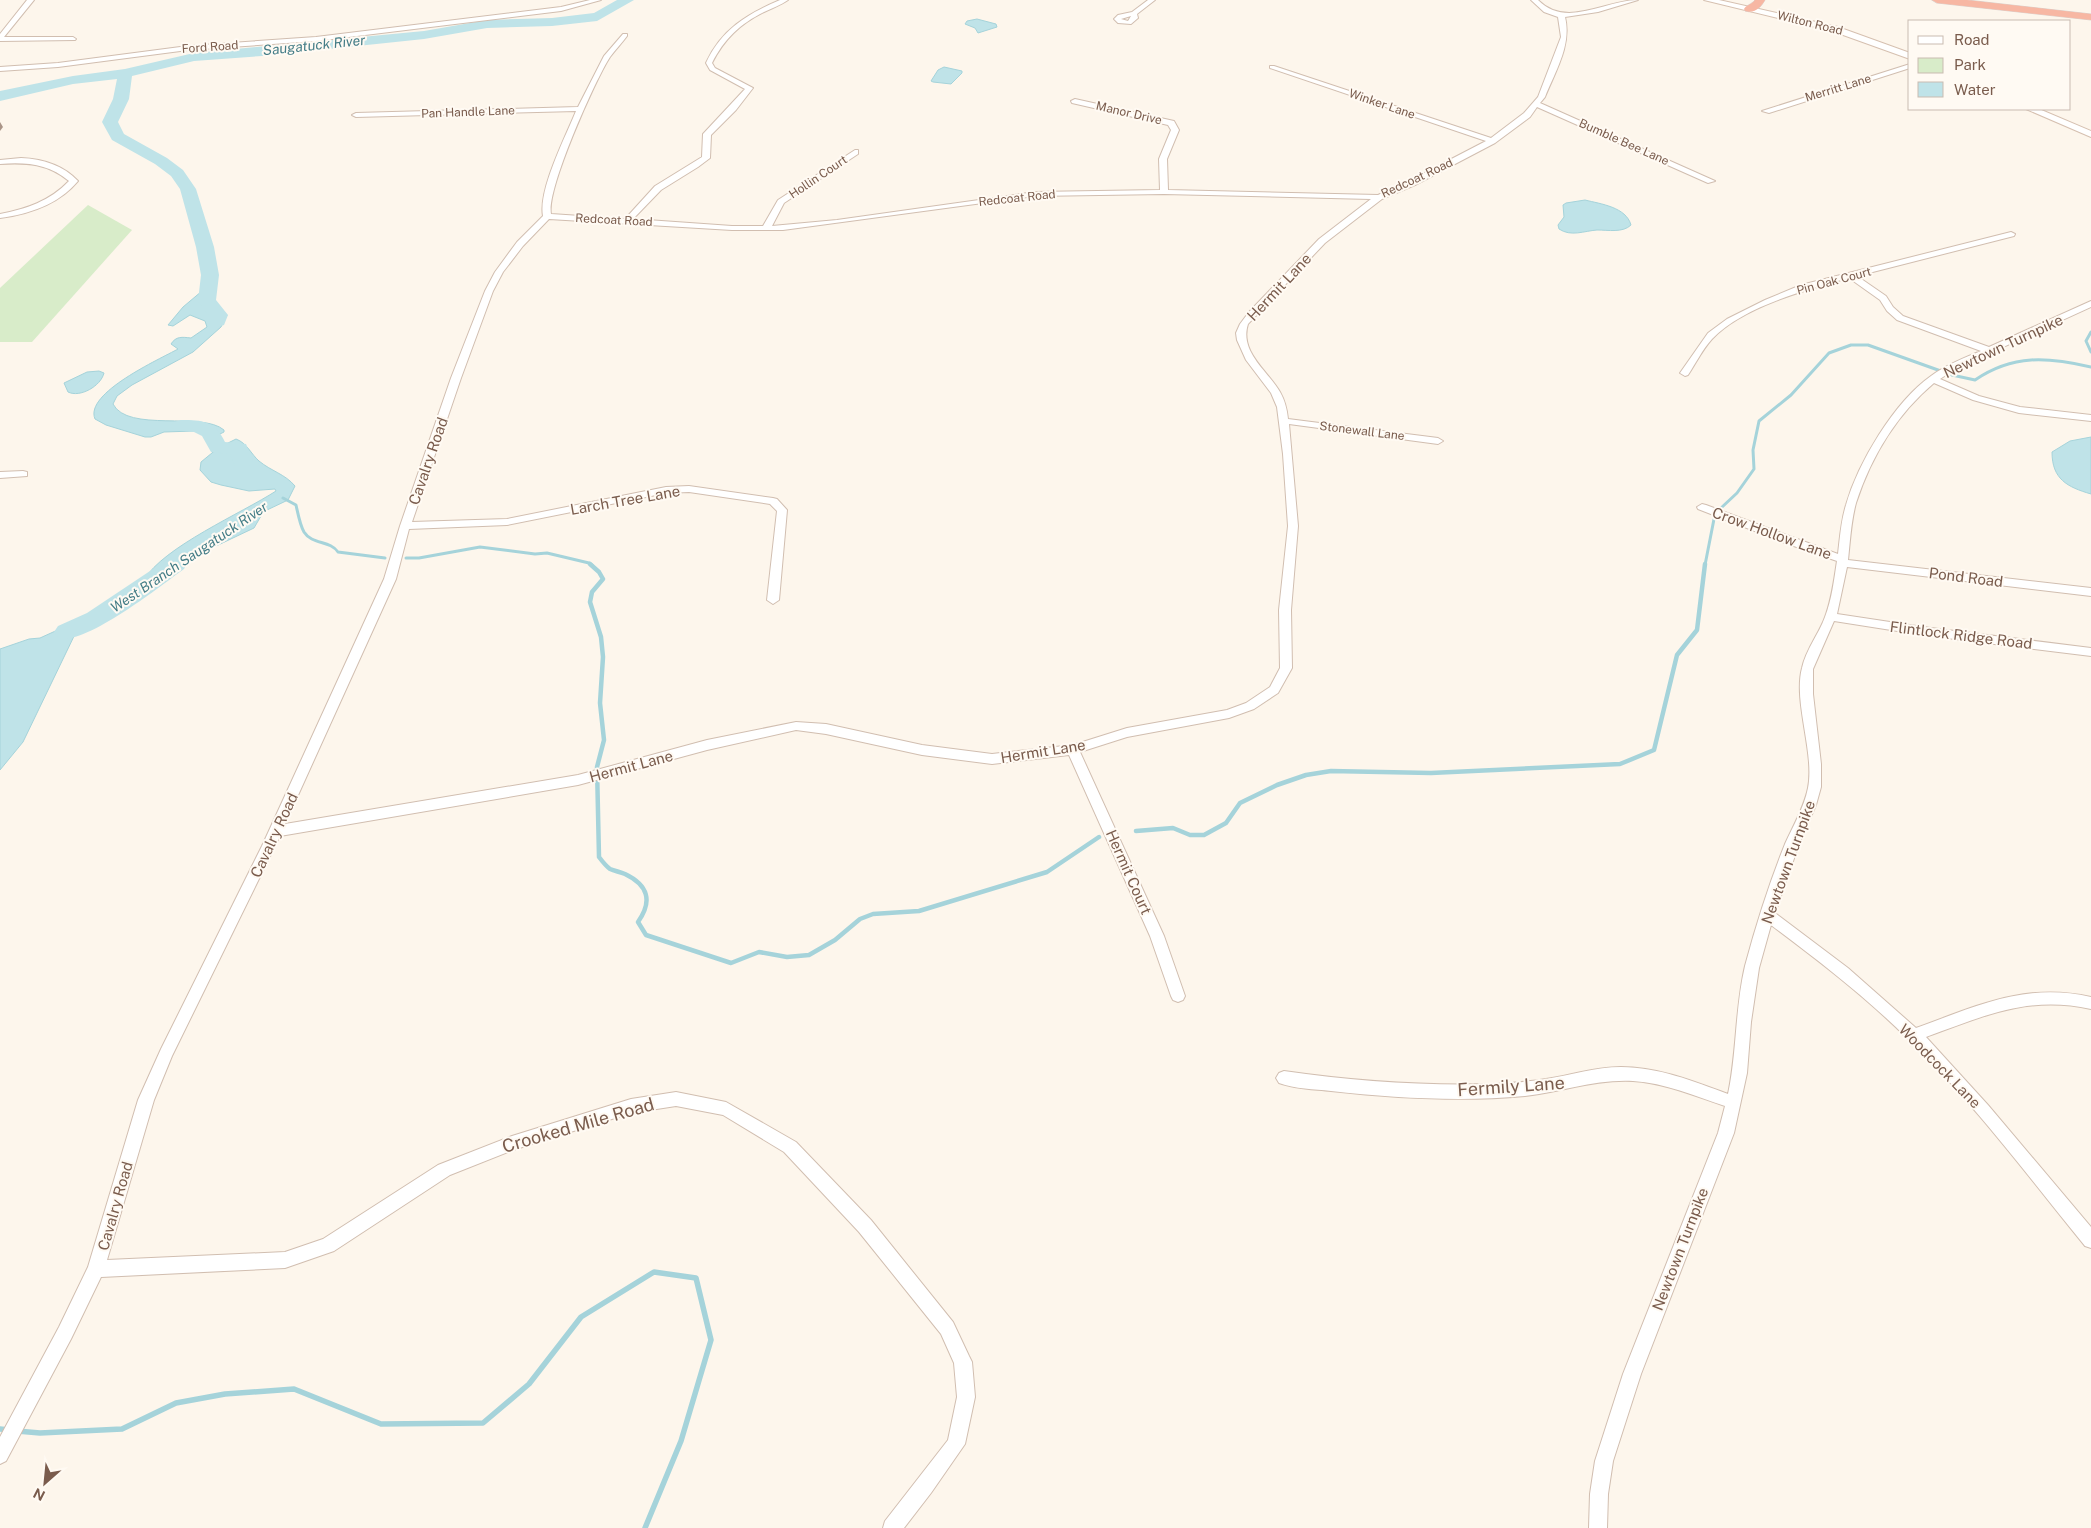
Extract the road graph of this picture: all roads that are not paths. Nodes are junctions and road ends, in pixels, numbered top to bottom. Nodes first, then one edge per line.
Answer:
1 (32, 0) edge
2 (598, 0) edge
3 (785, 0) edge
4 (1152, 0) edge
5 (1534, 0) edge
6 (1635, 0) edge
7 (1708, 0) edge
8 (1760, 0) edge
9 (1924, 0) edge
10 (1938, 0) edge
11 (1983, 0) edge
12 (1751, 4) edge
13 (2016, 10) junction
14 (2091, 11) edge
15 (1134, 13) dead end
16 (1561, 16) junction
17 (2091, 17) edge
18 (625, 35) dead end
19 (0, 38) edge
20 (73, 38) dead end
21 (1908, 55) edge
22 (1272, 67) dead end
23 (1908, 67) edge
24 (0, 69) edge
25 (1076, 102) dead end
26 (1537, 104) junction
27 (581, 109) junction
28 (2033, 110) edge
29 (1766, 111) dead end
30 (356, 115) dead end
31 (2091, 134) edge
32 (1492, 141) junction
33 (855, 152) dead end
34 (0, 162) edge
35 (1712, 181) dead end
36 (1164, 192) junction
37 (1379, 197) junction
38 (0, 216) edge
39 (547, 216) junction
40 (627, 220) junction
41 (766, 228) junction
42 (2011, 234) dead end
43 (1852, 276) junction
44 (2091, 304) edge
45 (1988, 350) junction
46 (1685, 374) dead end
47 (1940, 374) junction
48 (2091, 418) edge
49 (1285, 421) junction
50 (1438, 441) dead end
51 (23, 474) dead end
52 (0, 475) edge
53 (1702, 507) dead end
54 (406, 526) junction
55 (1842, 561) junction
56 (2091, 592) edge
57 (773, 600) dead end
58 (1831, 618) junction
59 (2091, 652) edge
60 (1072, 750) junction
61 (277, 831) junction
62 (1767, 915) junction
63 (1178, 996) dead end
64 (2091, 1004) edge
65 (1914, 1035) junction
66 (1284, 1078) dead end
67 (1734, 1103) junction
68 (2091, 1240) edge
69 (96, 1269) junction
70 (0, 1455) edge
71 (892, 1528) edge
72 (1598, 1528) edge

1 - 19 street
2 - 24 street, Ford Road
3 - 40 street
4 - 15 street
5 - 16 street
6 - 16 street
7 - 12 main road, Wilton Road
8 - 12 highway
9 - 13 highway
10 - 13 highway
11 - 14 highway
12 - 21 main road, Wilton Road
13 - 17 highway
16 - 26 street, Redcoat Road
18 - 27 street
19 - 20 street
22 - 32 street, Winker Lane
23 - 29 street, Merritt Lane
25 - 36 street, Manor Drive
26 - 32 street, Redcoat Road
26 - 35 street, Bumble Bee Lane
27 - 30 street, Pan Handle Lane
27 - 39 street
28 - 31 main road
32 - 37 street, Redcoat Road
33 - 41 street, Hollin Court
34 - 38 street
36 - 37 street, Redcoat Road
36 - 41 street, Redcoat Road
37 - 49 street, Hermit Lane
39 - 40 street, Redcoat Road
39 - 54 street, Cavalry Road
40 - 41 street, Redcoat Road
42 - 43 street, Pin Oak Court
43 - 45 street
43 - 46 street, Pin Oak Court
44 - 45 street, Newtown Turnpike
45 - 47 street, Newtown Turnpike
47 - 48 street
47 - 55 street, Newtown Turnpike
49 - 50 street, Stonewall Lane
49 - 60 street, Hermit Lane
51 - 52 street
53 - 55 street, Crow Hollow Lane
54 - 57 street, Larch Tree Lane
54 - 61 street, Cavalry Road
55 - 56 street, Pond Road
55 - 58 street, Newtown Turnpike
58 - 59 street, Flintlock Ridge Road
58 - 62 street, Newtown Turnpike
60 - 61 street, Hermit Lane
60 - 63 street, Hermit Court
61 - 69 street, Cavalry Road
62 - 65 street, Woodcock Lane
62 - 67 street, Newtown Turnpike
64 - 65 street
65 - 68 street, Woodcock Lane
66 - 67 street, Fermily Lane
67 - 72 street, Newtown Turnpike
69 - 70 street, Cavalry Road
69 - 71 street, Crooked Mile Road

